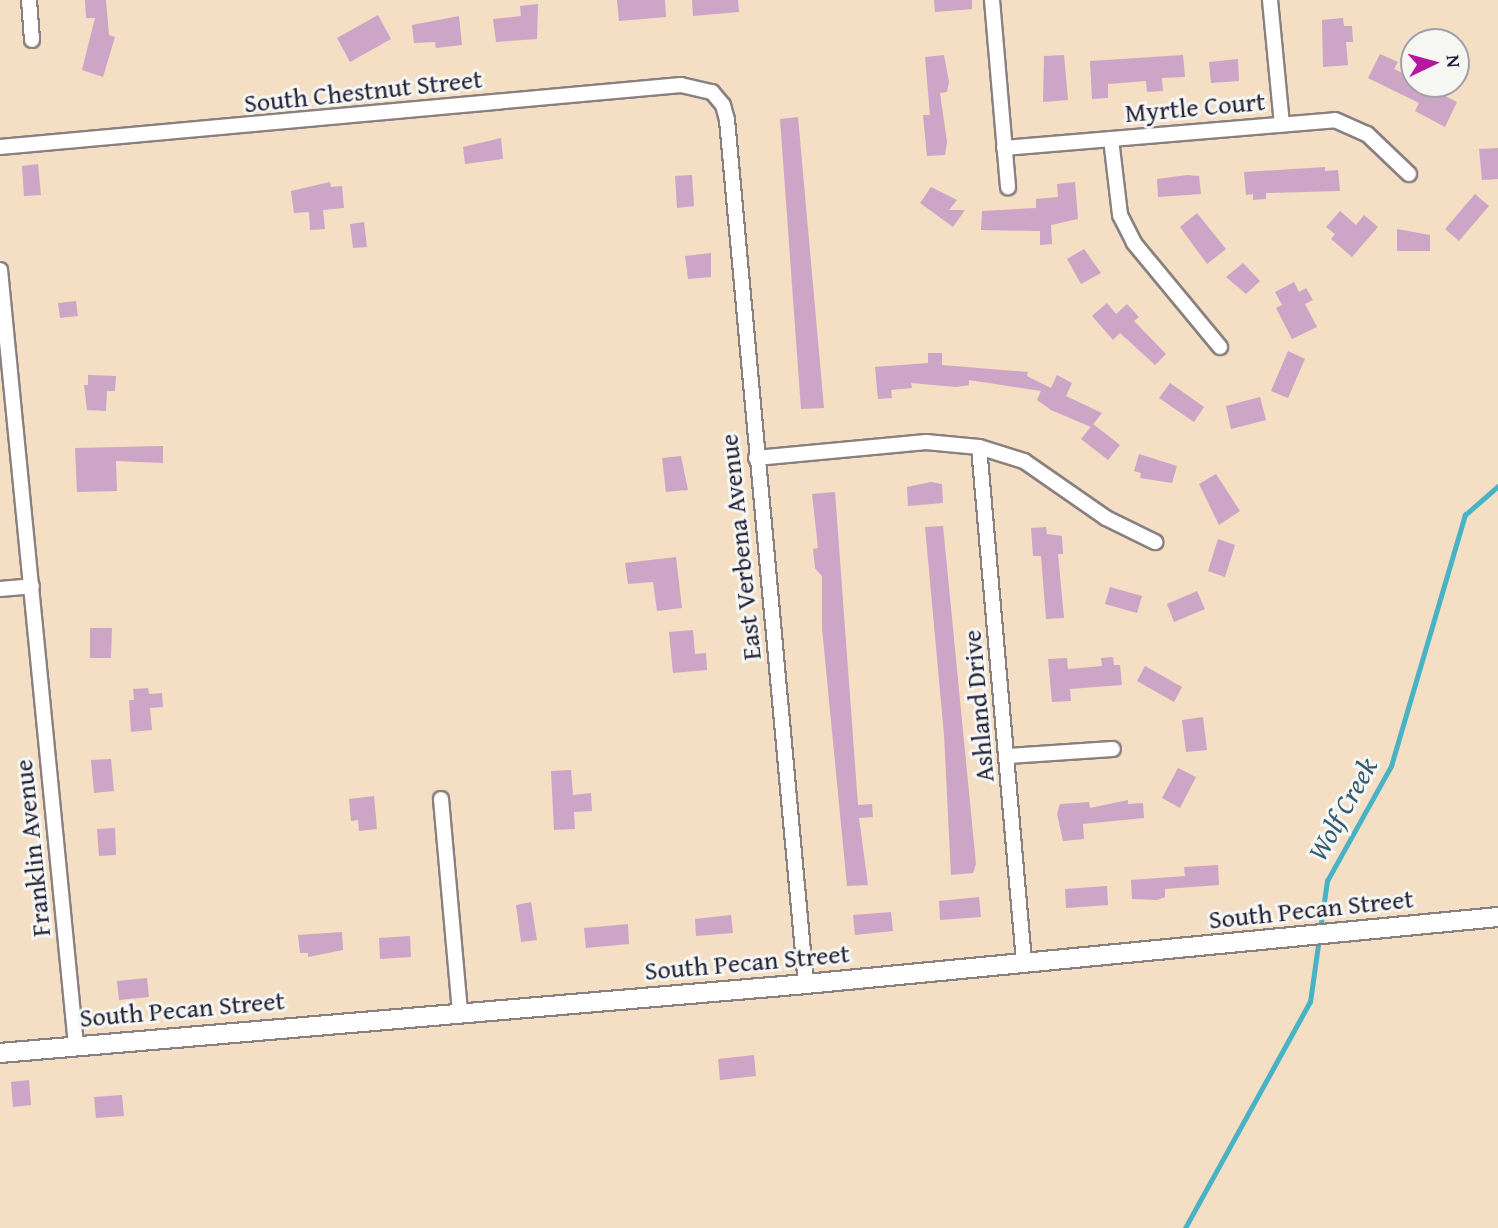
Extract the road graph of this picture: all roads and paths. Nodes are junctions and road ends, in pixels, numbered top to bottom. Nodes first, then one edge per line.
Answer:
1 (29, 0) edge
2 (992, 0) edge
3 (1270, 0) edge
4 (32, 40) dead end
5 (723, 105) joint
6 (1282, 124) junction
7 (1111, 139) junction
8 (0, 148) edge
9 (1004, 148) junction
10 (1409, 174) dead end
11 (1008, 187) dead end
12 (0, 270) edge
13 (1220, 347) dead end
14 (979, 447) junction
15 (756, 457) junction
16 (1155, 542) dead end
17 (32, 586) junction
18 (0, 589) edge
19 (1113, 749) dead end
20 (1009, 756) junction
21 (441, 799) dead end
22 (1498, 917) edge
23 (1024, 961) junction
24 (806, 984) junction
25 (460, 1012) junction
26 (76, 1045) junction
27 (0, 1054) edge

1 - 4 street
2 - 9 street
3 - 6 street
5 - 8 street, South Chestnut Street
5 - 15 street, East Verbena Avenue
6 - 7 street, Myrtle Court
6 - 10 street, Myrtle Court
7 - 9 street, Myrtle Court
7 - 13 street
9 - 11 street
12 - 17 street, Franklin Avenue
14 - 15 street
14 - 16 street
14 - 20 street, Ashland Drive
15 - 24 street, East Verbena Avenue
17 - 18 street
17 - 26 street, Franklin Avenue
19 - 20 street
20 - 23 street, Ashland Drive
21 - 25 street
22 - 23 street, South Pecan Street
23 - 24 street, South Pecan Street
24 - 25 street, South Pecan Street
25 - 26 street, South Pecan Street
26 - 27 street, South Pecan Street

